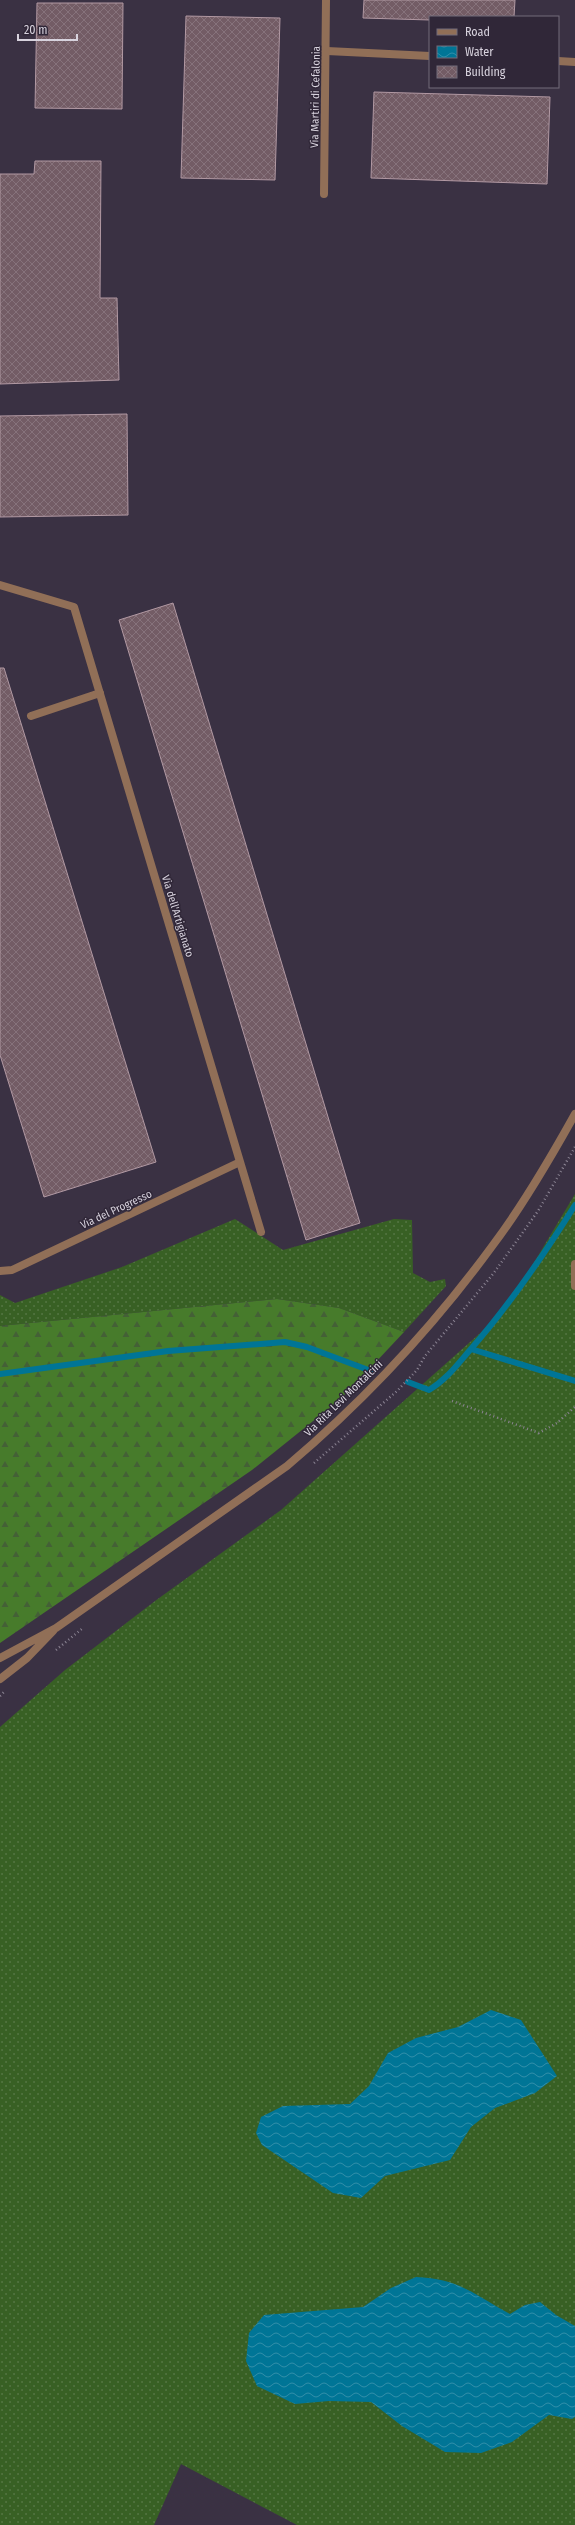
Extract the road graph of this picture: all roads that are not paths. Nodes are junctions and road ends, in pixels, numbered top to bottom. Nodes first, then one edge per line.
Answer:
1 (326, 0) edge
2 (327, 51) junction
3 (429, 56) edge
4 (559, 61) edge
5 (575, 62) edge
6 (324, 194) dead end
7 (0, 585) edge
8 (100, 693) junction
9 (31, 716) dead end
10 (575, 1114) edge
11 (240, 1162) junction
12 (261, 1232) dead end
13 (575, 1264) edge
14 (0, 1271) edge
15 (575, 1286) edge
16 (56, 1628) junction
17 (0, 1658) edge
18 (0, 1679) edge

1 - 2 street, Via Martiri di Cefalonia
2 - 3 street
2 - 6 street, Via Martiri di Cefalonia
4 - 5 street
7 - 8 street, Via dell'Artigianato
8 - 9 street
8 - 11 street, Via dell'Artigianato
10 - 16 street, Via Rita Levi Montalcini
11 - 12 street, Via dell'Artigianato
11 - 14 street, Via del Progresso
13 - 15 street
16 - 17 street, Via Rita Levi Montalcini
16 - 18 street, Via Rita Levi Montalcini

